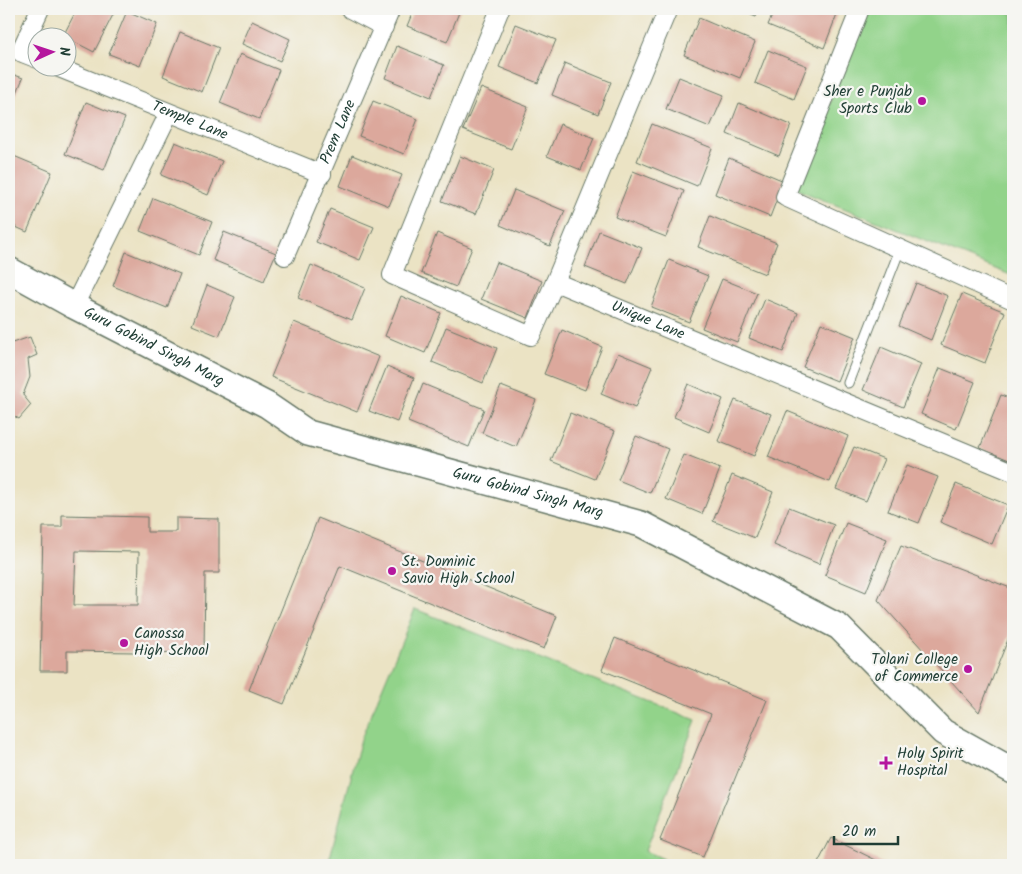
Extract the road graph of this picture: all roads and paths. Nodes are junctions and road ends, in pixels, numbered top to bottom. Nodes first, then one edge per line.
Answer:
1 (40, 9) edge
2 (350, 9) edge
3 (391, 9) edge
4 (500, 9) edge
5 (668, 9) edge
6 (860, 9) edge
7 (384, 27) junction
8 (31, 28) edge
9 (28, 35) edge
10 (28, 55) edge
11 (78, 76) edge
12 (169, 113) junction
13 (322, 174) junction
14 (900, 249) junction
15 (285, 256) dead end
16 (9, 270) edge
17 (556, 282) junction
18 (1013, 300) edge
19 (74, 306) junction
20 (848, 383) dead end
21 (1013, 472) edge
22 (1013, 771) edge

1 - 8 street
2 - 7 street
3 - 7 street, Prem Lane
4 - 17 street
5 - 17 street
6 - 14 street
7 - 13 street, Prem Lane
9 - 10 street
11 - 12 street, Temple Lane
12 - 13 street, Temple Lane
12 - 19 street
13 - 15 street, Prem Lane
14 - 18 street
14 - 20 lane
16 - 19 street, Guru Gobind Singh Marg
17 - 21 street, Unique Lane
19 - 22 street, Guru Gobind Singh Marg

